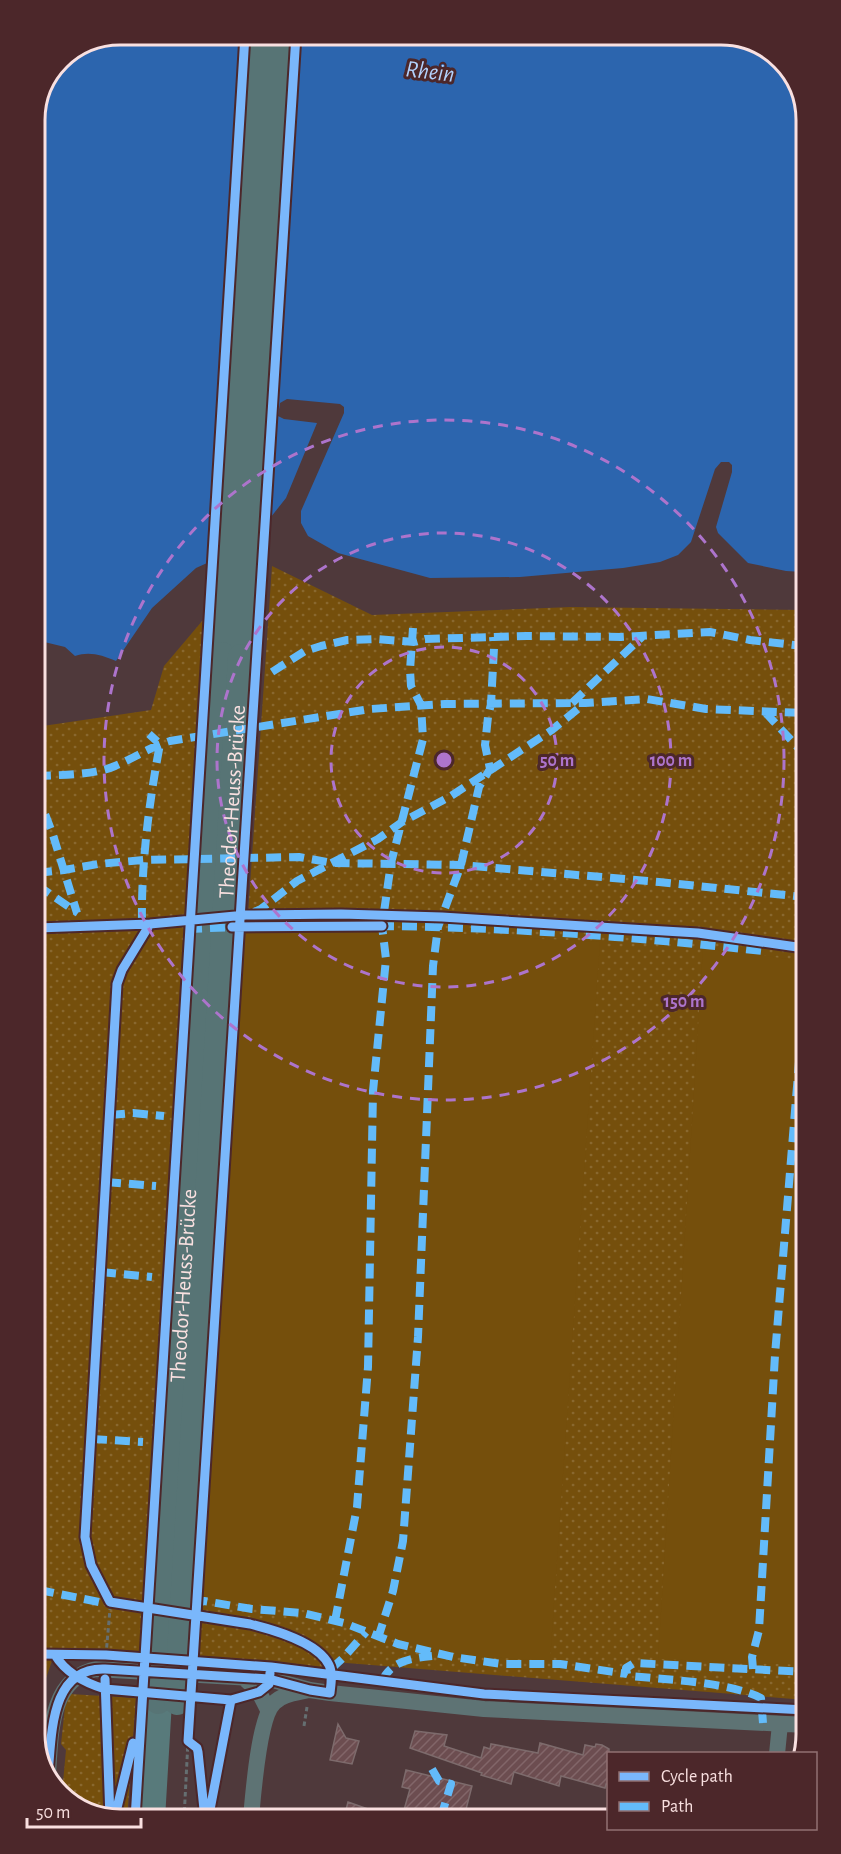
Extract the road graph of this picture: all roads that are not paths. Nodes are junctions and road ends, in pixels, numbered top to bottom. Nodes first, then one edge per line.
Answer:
1 (260, 45) edge
2 (278, 45) edge
3 (232, 656) junction
4 (244, 1678) junction
5 (308, 1698) junction
6 (168, 1701) junction
7 (268, 1710) junction
8 (780, 1724) junction
9 (796, 1725) edge
10 (777, 1752) edge
11 (50, 1760) edge
12 (153, 1809) edge
13 (170, 1809) edge
14 (252, 1809) edge

1 - 3 main road
2 - 3 main road
3 - 6 main road, Theodor-Heuss-Brücke, bridge
4 - 5 street
4 - 7 street
4 - 11 street
5 - 7 street
5 - 8 street
6 - 12 highway
6 - 13 highway
7 - 14 street
8 - 9 street
8 - 10 street

